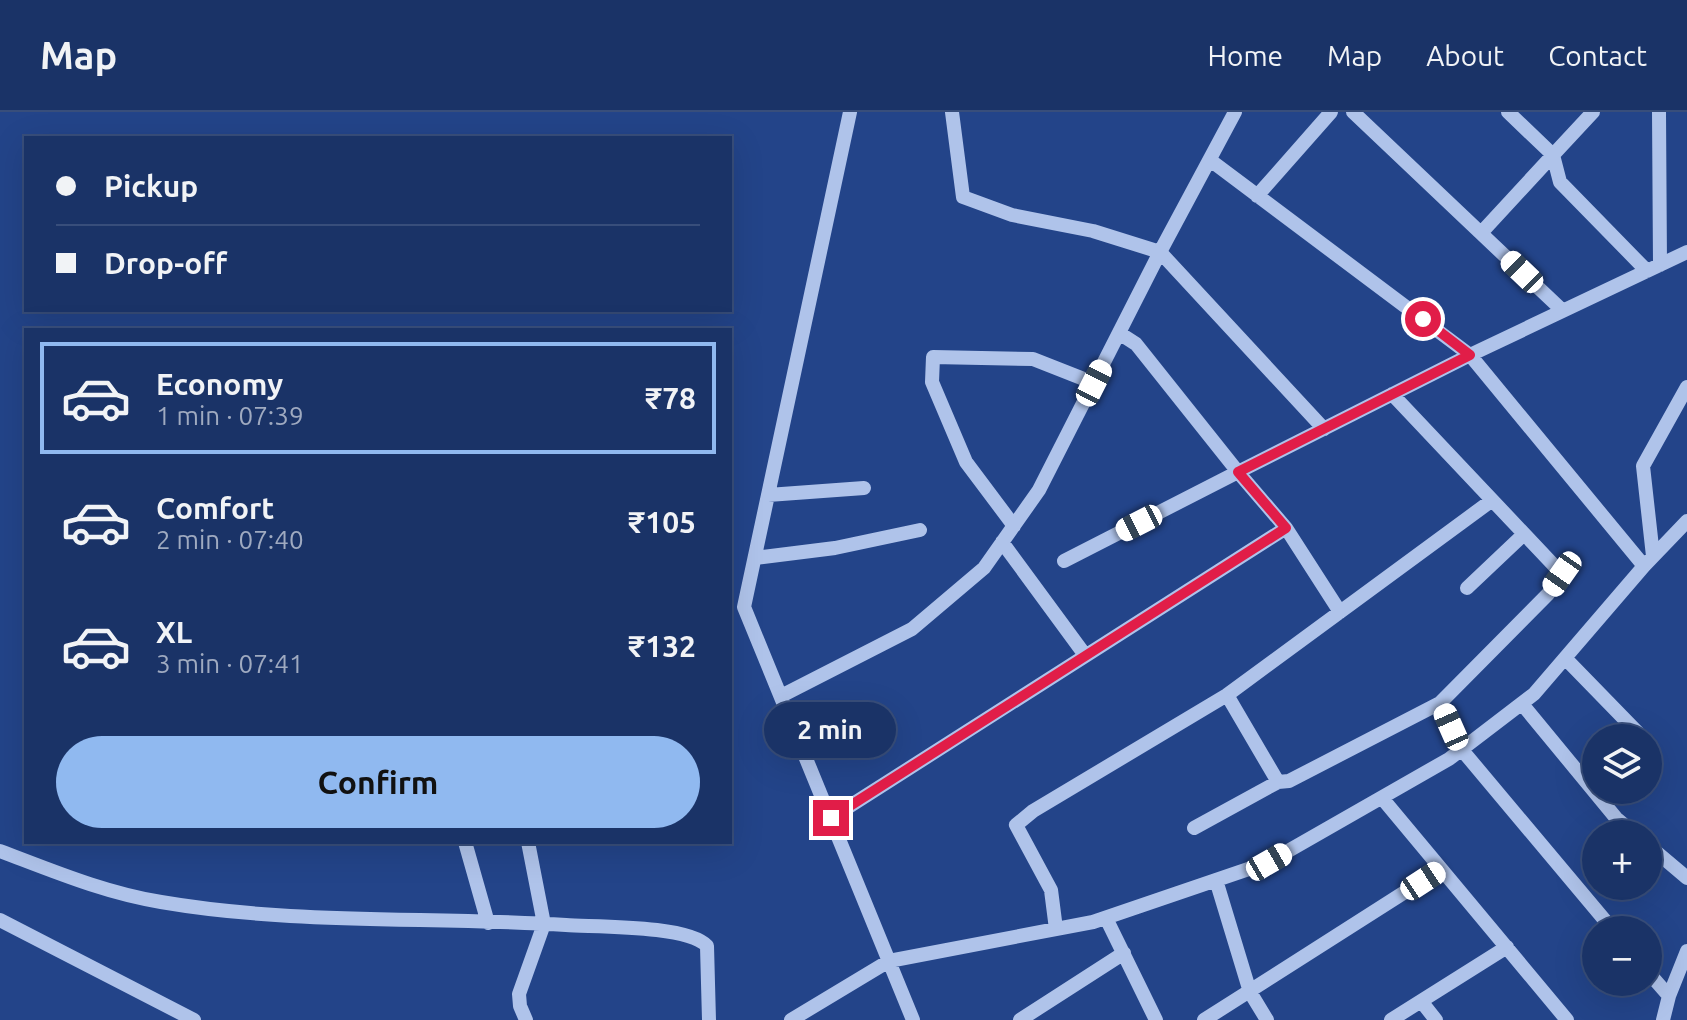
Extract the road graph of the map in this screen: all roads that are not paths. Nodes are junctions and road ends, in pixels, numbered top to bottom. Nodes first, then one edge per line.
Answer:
1 (850, 112) edge
2 (952, 112) edge
3 (1235, 112) edge
4 (1331, 112) edge
5 (1353, 112) edge
6 (1508, 112) edge
7 (1593, 112) edge
8 (1659, 112) edge
9 (1553, 155) junction
10 (1210, 160) junction
11 (1257, 196) junction
12 (1481, 233) junction
13 (1160, 252) junction
14 (1687, 252) edge
15 (1653, 268) junction
16 (1563, 311) junction
17 (1119, 333) junction
18 (1470, 355) junction
19 (1094, 383) junction
20 (1687, 387) edge
21 (1392, 394) junction
22 (1324, 429) junction
23 (1238, 472) junction
24 (864, 488) dead end
25 (768, 495) junction
26 (1491, 501) junction
27 (1687, 521) edge
28 (1014, 526) junction
29 (1286, 528) junction
30 (920, 530) dead end
31 (1524, 534) junction
32 (1002, 542) junction
33 (755, 558) junction
34 (1064, 561) dead end
35 (1649, 561) junction
36 (1467, 588) dead end
37 (1340, 612) junction
38 (1085, 655) junction
39 (1565, 658) junction
40 (1227, 695) junction
41 (781, 696) junction
42 (1440, 703) junction
43 (1522, 704) junction
44 (1629, 724) edge
45 (1462, 750) junction
46 (1278, 782) junction
47 (1382, 798) junction
48 (831, 818) junction
49 (1618, 820) edge
50 (1194, 828) dead end
51 (466, 844) edge
52 (528, 844) edge
53 (0, 851) edge
54 (1662, 857) edge
55 (1441, 869) junction
56 (1687, 878) edge
57 (1216, 880) junction
58 (1601, 916) edge
59 (1106, 918) junction
60 (0, 920) edge
61 (488, 923) junction
62 (544, 924) junction
63 (1056, 929) junction
64 (1507, 947) junction
65 (1687, 951) edge
66 (1124, 953) junction
67 (889, 961) junction
68 (1662, 988) edge
69 (1250, 992) junction
70 (1669, 996) junction
71 (1421, 1001) junction
72 (194, 1020) edge
73 (526, 1020) edge
74 (709, 1020) edge
75 (791, 1020) edge
76 (913, 1020) edge
77 (1020, 1020) edge
78 (1156, 1020) edge
79 (1204, 1020) edge
80 (1267, 1020) edge
81 (1391, 1020) edge
82 (1436, 1020) edge
83 (1567, 1020) edge
84 (1663, 1020) edge

1 - 25 street
2 - 13 street
3 - 10 street
4 - 11 street
5 - 12 street
6 - 9 street
7 - 9 street
8 - 15 street
9 - 12 street
9 - 15 street
10 - 11 street
10 - 13 street
11 - 18 street
12 - 16 street
13 - 17 street
13 - 22 street
14 - 15 street
15 - 16 street
16 - 18 street
17 - 19 street
17 - 23 street
18 - 21 street
18 - 35 street
19 - 28 street
19 - 28 street
20 - 35 street
21 - 22 street
21 - 26 street
22 - 23 street
23 - 29 street
23 - 34 street
24 - 25 street
25 - 33 street
26 - 31 street
26 - 37 street
27 - 35 street
28 - 32 street
29 - 37 street
29 - 38 street
30 - 33 street
31 - 36 street
31 - 42 street
32 - 38 street
32 - 41 street
33 - 41 street
35 - 39 street
37 - 40 street
38 - 48 street
39 - 43 street
39 - 44 street
40 - 46 street
40 - 63 street
41 - 48 street
42 - 45 street
42 - 46 street
43 - 45 street
43 - 49 street
45 - 47 street
45 - 58 street
46 - 50 street
47 - 55 street
47 - 57 street
48 - 67 street
51 - 61 street
52 - 62 street
53 - 61 street
54 - 56 street
55 - 64 street
55 - 69 street
57 - 59 street
57 - 69 street
59 - 63 street
59 - 66 street
60 - 72 street
61 - 62 street
62 - 73 street
62 - 74 street
63 - 67 street
64 - 71 street
64 - 83 street
65 - 70 street
66 - 77 street
66 - 78 street
67 - 75 street
67 - 76 street
68 - 70 street
69 - 79 street
69 - 80 street
70 - 84 street
71 - 81 street
71 - 82 street

